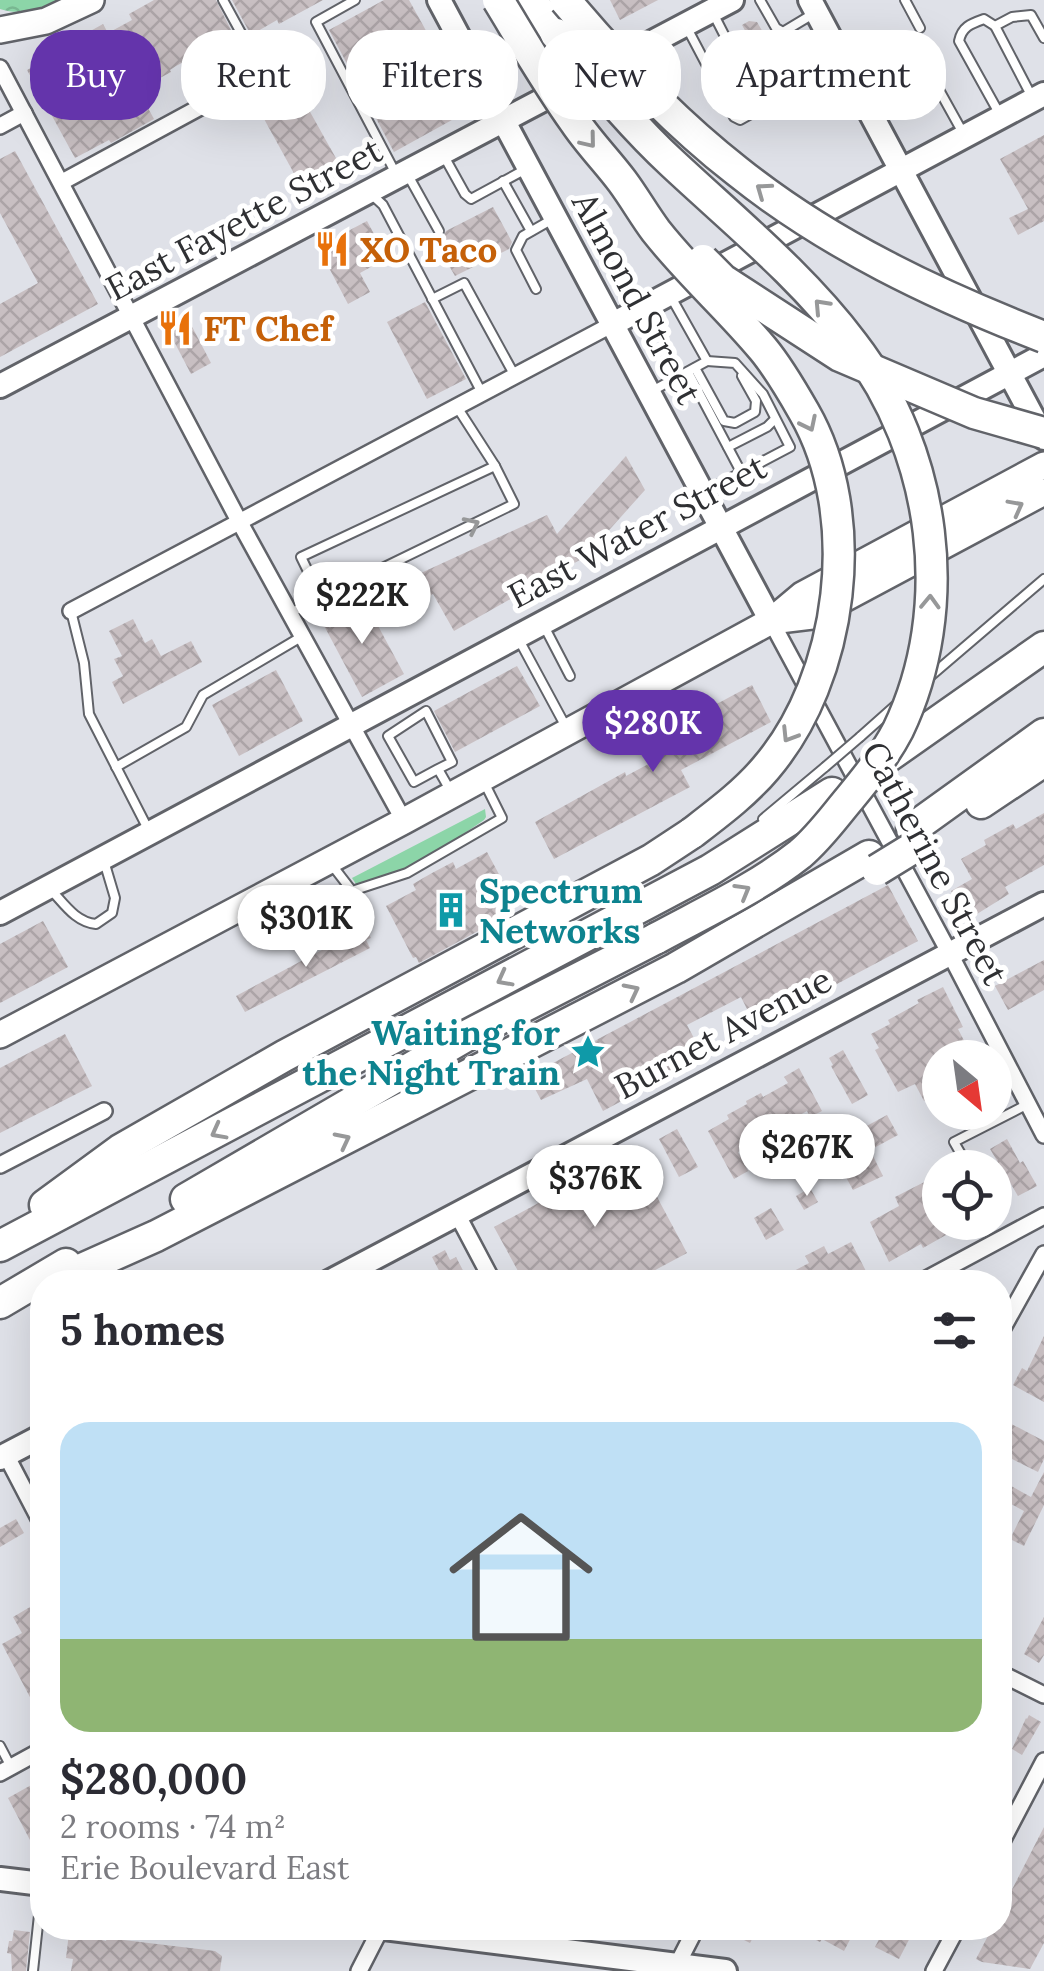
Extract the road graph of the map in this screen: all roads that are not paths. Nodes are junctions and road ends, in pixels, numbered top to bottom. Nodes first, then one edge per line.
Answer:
1 (91, 0) edge
2 (223, 0) edge
3 (498, 0) edge
4 (532, 0) edge
5 (564, 0) edge
6 (760, 0) edge
7 (904, 0) edge
8 (351, 2) edge
9 (442, 2) edge
10 (722, 5) edge
11 (813, 6) edge
12 (352, 17) dead end
13 (685, 25) junction
14 (994, 26) junction
15 (920, 28) dead end
16 (0, 30) edge
17 (239, 30) edge
18 (732, 30) edge
19 (1044, 38) edge
20 (701, 55) edge
21 (0, 68) edge
22 (1039, 97) edge
23 (946, 103) edge
24 (24, 113) junction
25 (181, 117) edge
26 (1001, 117) junction
27 (504, 121) junction
28 (0, 126) edge
29 (965, 137) junction
30 (443, 154) junction
31 (528, 168) junction
32 (900, 172) junction
33 (402, 175) junction
34 (62, 182) junction
35 (503, 182) junction
36 (622, 182) junction
37 (370, 192) junction
38 (555, 217) junction
39 (439, 232) dead end
40 (531, 232) junction
41 (536, 289) dead end
42 (669, 294) junction
43 (432, 299) junction
44 (132, 318) junction
45 (612, 325) junction
46 (1044, 337) edge
47 (1044, 355) edge
48 (707, 361) junction
49 (735, 363) junction
50 (691, 370) junction
51 (1009, 373) junction
52 (516, 376) junction
53 (0, 386) edge
54 (482, 393) junction
55 (648, 393) junction
56 (457, 406) junction
57 (775, 418) junction
58 (1044, 435) edge
59 (728, 447) junction
60 (1044, 464) edge
61 (495, 466) junction
62 (742, 472) junction
63 (1044, 492) edge
64 (702, 493) junction
65 (239, 521) junction
66 (720, 526) junction
67 (1044, 579) edge
68 (321, 598) junction
69 (70, 611) joint
70 (290, 613) junction
71 (542, 622) junction
72 (771, 622) junction
73 (302, 636) junction
74 (517, 636) junction
75 (1040, 650) edge
76 (570, 676) dead end
77 (410, 707) junction
78 (350, 726) junction
79 (568, 731) junction
80 (1044, 734) edge
81 (1044, 762) edge
82 (116, 766) junction
83 (438, 769) junction
84 (482, 778) junction
85 (829, 780) junction
86 (452, 794) junction
87 (404, 821) junction
88 (756, 825) dead end
89 (150, 834) junction
90 (916, 836) junction
91 (103, 858) junction
92 (329, 860) junction
93 (680, 875) dead end
94 (49, 887) junction
95 (1044, 904) edge
96 (0, 913) edge
97 (588, 933) junction
98 (950, 954) junction
99 (0, 1035) edge
100 (1028, 1104) junction
101 (104, 1110) dead end
102 (1044, 1134) edge
103 (959, 1150) edge
104 (0, 1166) edge
105 (457, 1214) junction
106 (1044, 1216) edge
107 (0, 1238) edge
108 (0, 1246) edge
109 (1044, 1254) edge
110 (56, 1270) edge
111 (80, 1270) edge
112 (352, 1270) edge
113 (487, 1270) edge
114 (943, 1270) edge
115 (30, 1286) edge
116 (30, 1292) edge
117 (0, 1305) edge
118 (1012, 1311) edge
119 (30, 1441) edge
120 (2, 1452) edge
121 (30, 1502) edge
122 (1012, 1679) edge
123 (1044, 1695) edge
124 (0, 1746) edge
125 (30, 1756) edge
126 (1044, 1761) edge
127 (5, 1770) edge
128 (1012, 1822) edge
129 (0, 1879) edge
130 (30, 1884) edge
131 (36, 1940) edge
132 (376, 1940) edge
133 (470, 1940) edge
134 (690, 1940) edge
135 (951, 1940) edge
136 (676, 1968) edge
137 (32, 1971) edge
138 (359, 1971) edge
139 (725, 1971) edge
140 (934, 1971) edge

1 - 16 main road
2 - 17 lane
3 -> 36 highway, bridge
110 -> 4 highway, bridge
46 -> 5 highway, bridge
6 - 11 lane
7 - 15 lane
8 - 12 lane
8 - 33 lane
9 - 27 street, Almond Street
10 - 13 street, East Fayette Street
10 - 18 lane
11 - 32 street
13 - 20 lane
13 - 27 street, East Fayette Street
14 - 19 lane
14 - 22 lane
14 - 26 lane
21 - 24 street
22 - 26 street
23 - 29 lane
24 - 28 street
24 - 34 street
25 - 34 street
26 - 29 street
27 - 30 street, East Fayette Street
27 - 31 street, Almond Street
29 - 32 street
30 - 33 street, East Fayette Street
30 - 35 lane
31 - 35 lane
31 - 38 street, Almond Street
32 - 42 street
32 - 51 street
33 - 37 street, East Fayette Street
33 - 39 lane
34 - 44 street
35 - 40 lane
36 - 58 highway, bridge
36 -> 107 highway, bridge
37 - 43 lane
37 - 44 street, East Fayette Street
38 - 40 lane
38 - 45 street, Almond Street
40 - 41 lane
42 - 45 street
42 - 48 lane
43 - 52 lane
43 - 54 lane
44 - 53 street, East Fayette Street
44 - 65 street
45 - 52 street
45 - 55 street, Almond Street
47 - 51 street, East Water Street
48 - 49 lane
48 - 50 lane
49 - 50 lane
49 - 57 lane
50 - 55 lane
50 - 59 lane
51 - 58 street
51 - 66 street, East Water Street
52 - 54 street
54 - 56 street
55 - 64 street, Almond Street
56 - 61 lane
56 - 65 street
57 - 59 lane
57 - 62 lane
59 - 62 lane
60 - 72 main road
68 -> 61 lane
61 - 68 lane
62 - 64 lane
72 -> 63 main road
64 - 66 street, Almond Street
65 - 69 street
65 - 70 street
66 - 71 street, East Water Street
66 - 72 street, Almond Street
67 - 85 lane, bridge
68 - 70 lane
69 - 82 lane
70 - 73 street
71 - 74 street, East Water Street
71 - 76 lane
72 - 79 main road
72 - 98 street, Catherine Street
73 - 78 street
73 - 82 lane
74 - 77 street, East Water Street
74 - 79 lane
75 - 85 highway, bridge
77 - 78 street, East Water Street
77 - 83 lane
77 - 83 lane
78 - 87 street
78 - 89 street, East Water Street
79 - 84 main road
80 - 90 highway
81 - 90 highway
82 - 89 lane
83 - 86 lane
84 - 86 main road
84 - 92 lane
85 - 88 lane
85 - 97 highway
86 - 87 main road
87 - 92 main road
89 - 91 street, East Water Street
111 -> 90 highway
91 - 94 street, East Water Street
91 - 94 lane
92 - 99 main road
93 - 97 lane
94 - 96 street, East Water Street
95 - 98 street, Burnet Avenue
97 -> 108 highway
98 - 100 street, Catherine Street
98 - 105 street, Burnet Avenue
100 - 102 street, Catherine Street
100 - 103 lane
101 - 104 street
105 - 112 street, Burnet Avenue
105 - 113 street
106 - 114 street
109 - 118 street
117 -> 115 highway, bridge
116 - 117 highway
119 - 120 street
120 - 121 street
122 - 123 street
124 - 127 lane
125 - 127 street
126 - 128 street
129 - 130 street
131 - 137 lane
132 - 138 street
133 - 136 street
134 - 136 street
135 - 140 street
136 - 139 street

